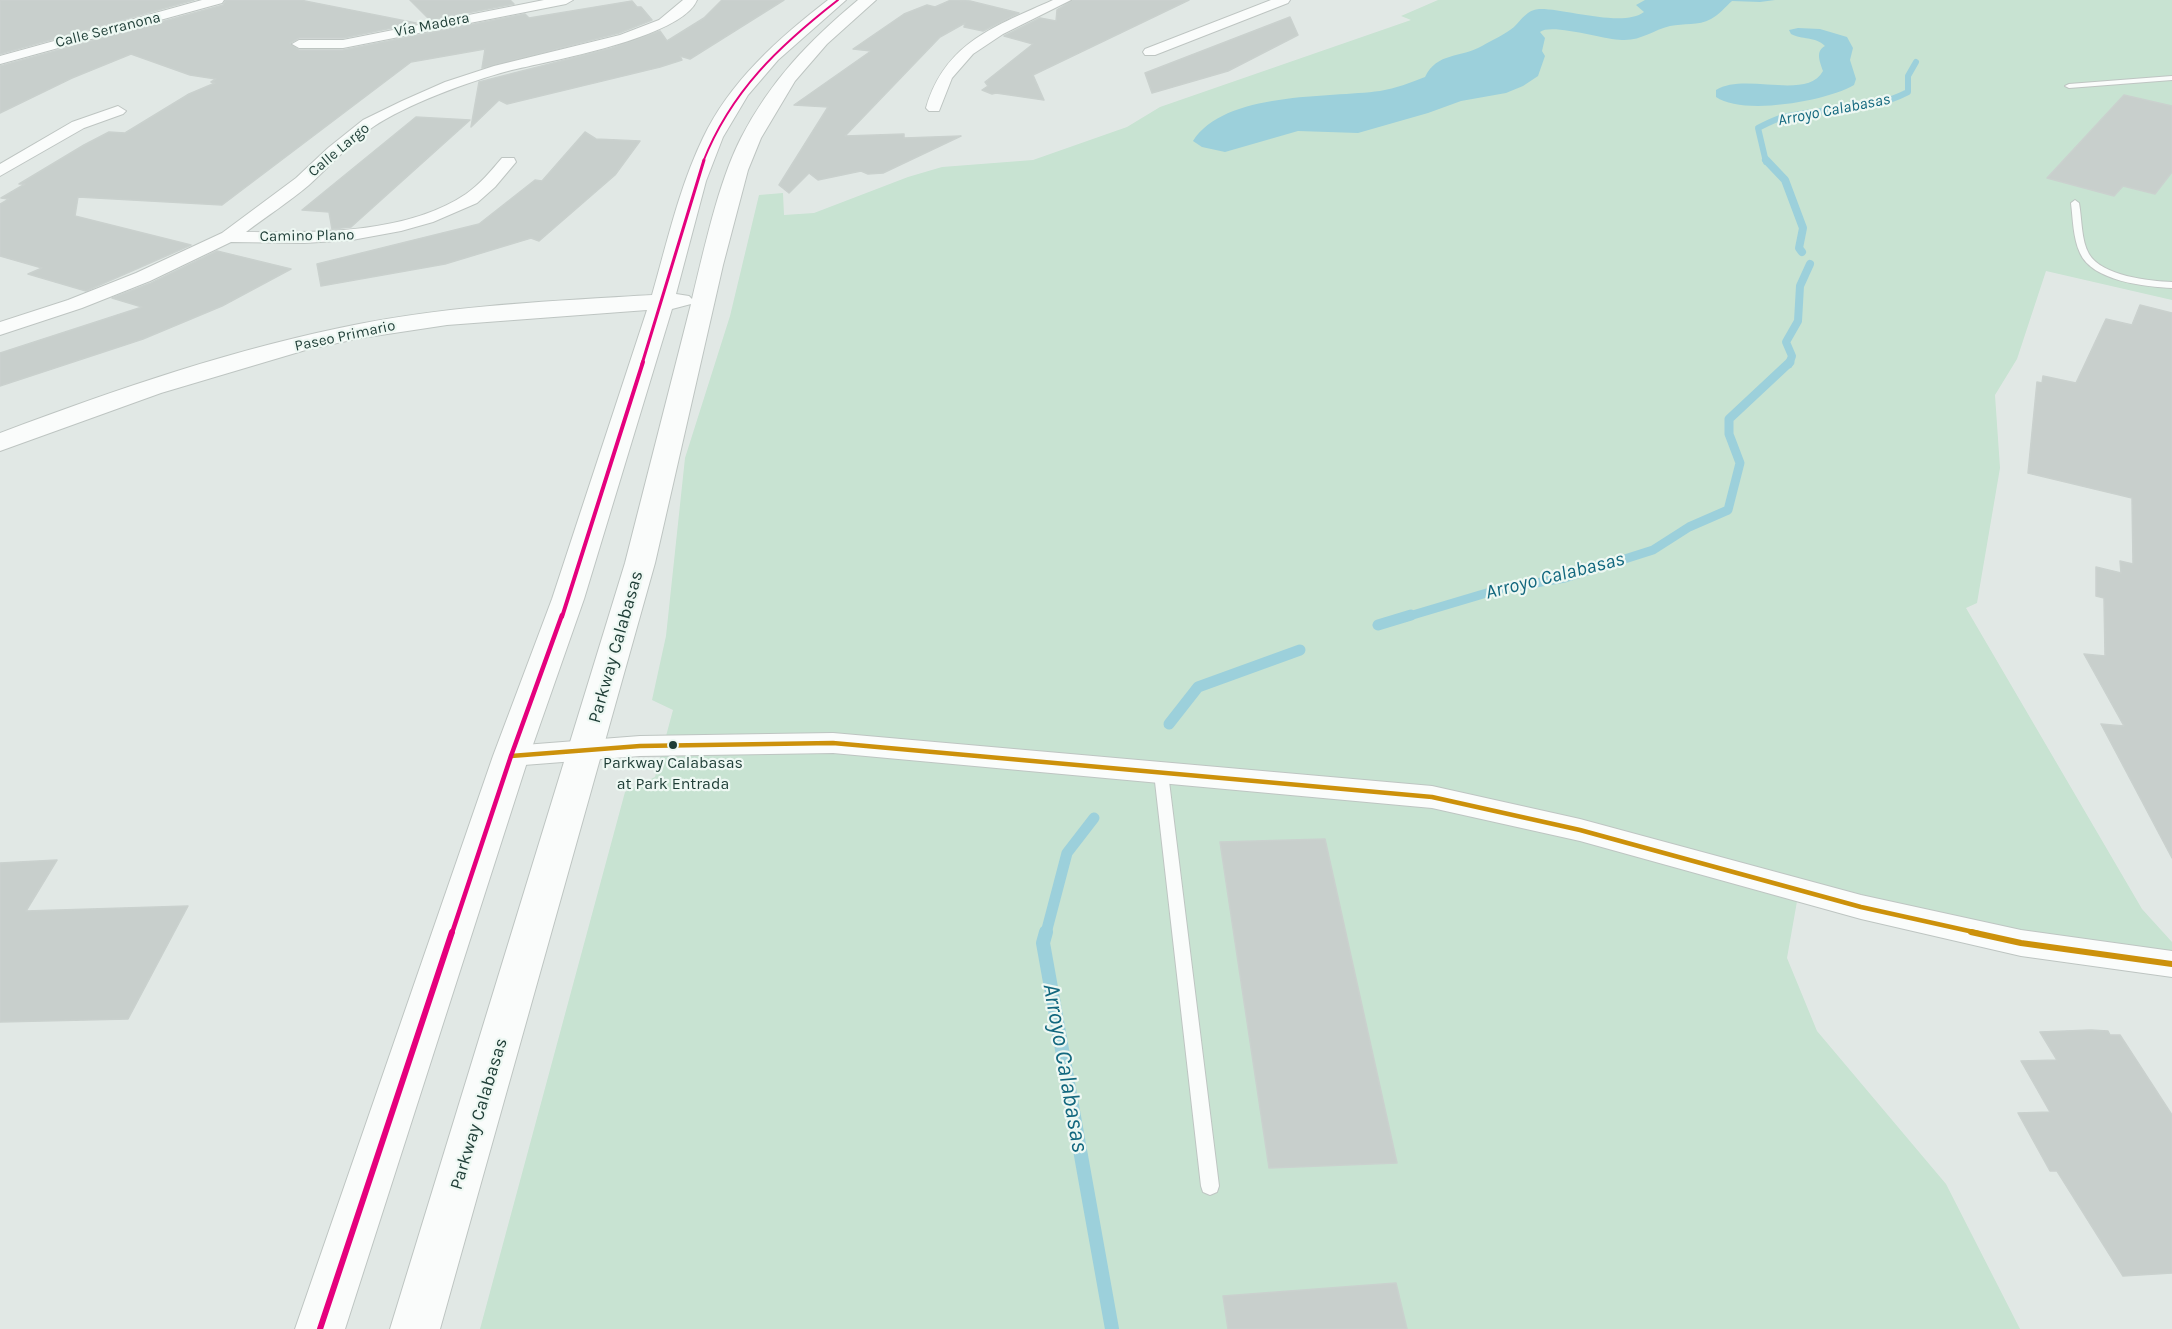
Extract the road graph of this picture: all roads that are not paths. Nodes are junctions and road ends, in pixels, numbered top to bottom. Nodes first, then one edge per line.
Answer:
1 (217, 0) edge
2 (566, 0) edge
3 (690, 0) edge
4 (838, 0) edge
5 (868, 0) edge
6 (1064, 0) edge
7 (1282, 0) edge
8 (299, 44) dead end
9 (1150, 52) dead end
10 (0, 60) edge
11 (2172, 78) edge
12 (2069, 86) dead end
13 (934, 108) dead end
14 (118, 111) dead end
15 (508, 162) dead end
16 (0, 171) edge
17 (2075, 202) dead end
18 (228, 237) junction
19 (2172, 285) edge
20 (704, 300) junction
21 (663, 302) junction
22 (0, 330) edge
23 (0, 443) edge
24 (587, 749) junction
25 (511, 756) junction
26 (1161, 773) junction
27 (2172, 964) edge
28 (1210, 1186) dead end
29 (320, 1329) edge
30 (415, 1329) edge

1 - 10 street, Calle Serranona
2 - 8 street, Vía Madera
3 - 18 street, Calle Largo
4 - 21 street
5 - 20 street, Parkway Calabasas
6 - 13 street
7 - 9 street
11 - 12 lane
14 - 16 street
15 - 18 street, Camino Plano
17 - 19 lane
18 - 22 street, Calle Largo
20 - 21 street, Paseo Primario
20 - 24 street, Parkway Calabasas
21 - 23 street, Paseo Primario
21 - 25 street
24 - 25 street
24 - 26 street
24 - 30 street, Parkway Calabasas
25 - 29 street
26 - 27 street
26 - 28 lane

